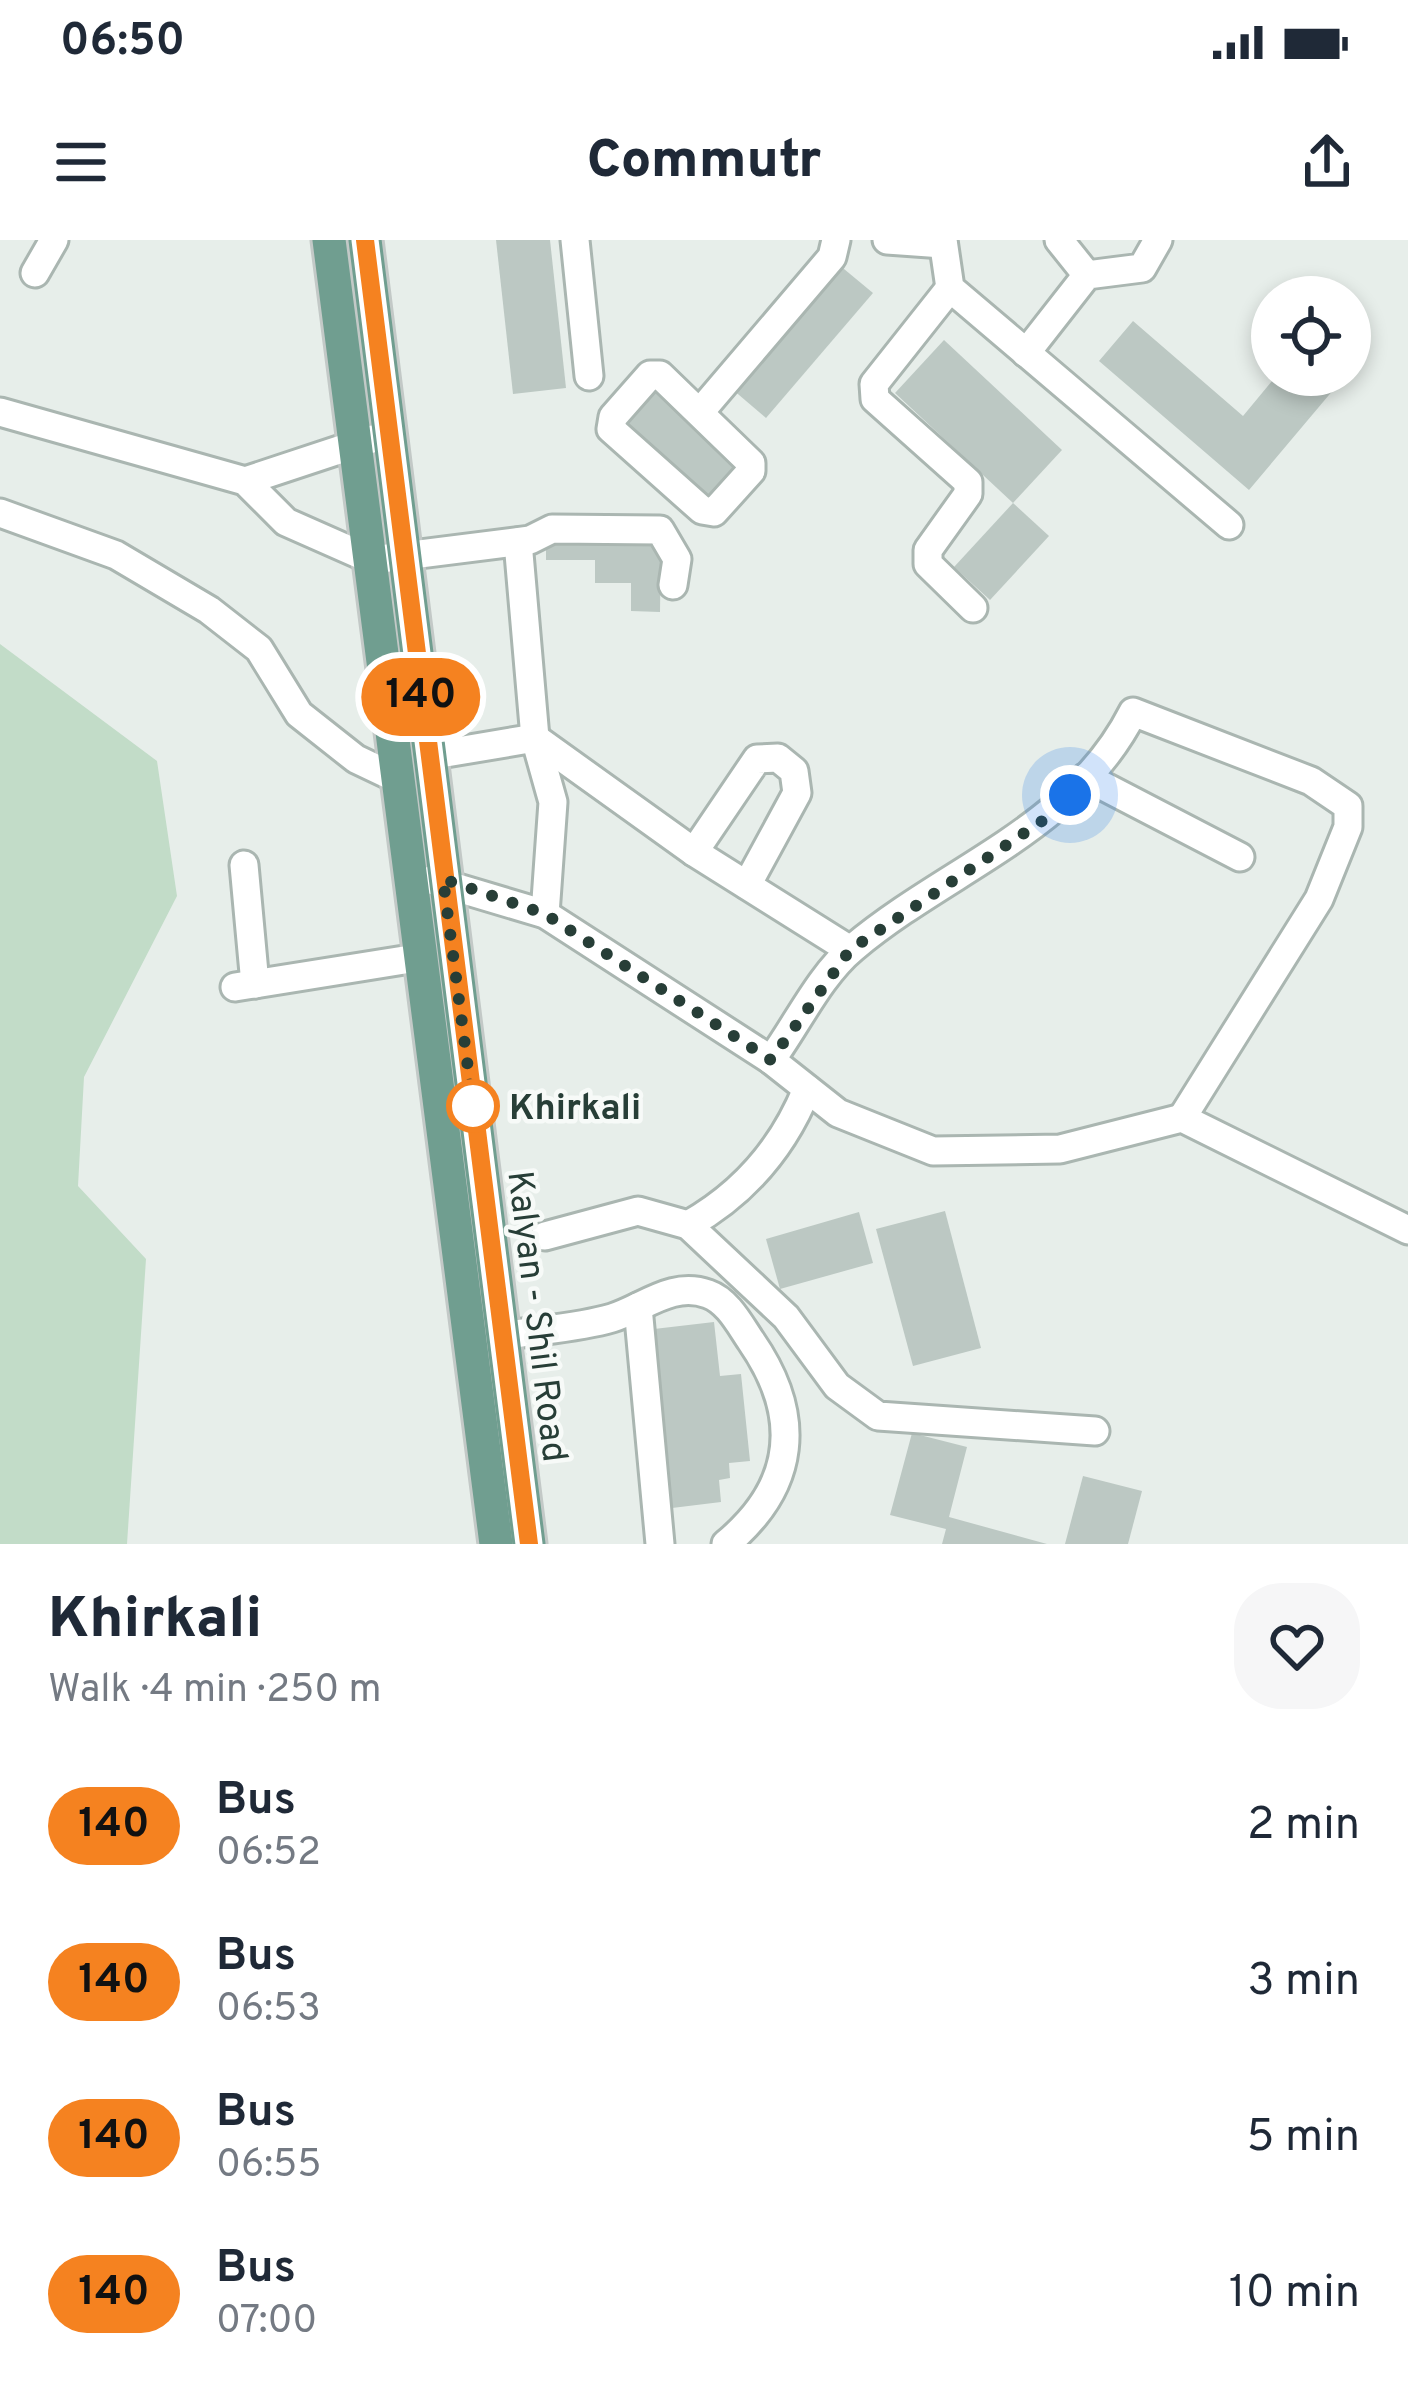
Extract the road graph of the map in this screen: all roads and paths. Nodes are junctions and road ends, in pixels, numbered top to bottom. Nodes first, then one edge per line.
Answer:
1 (54, 240) edge
2 (329, 240) edge
3 (365, 240) edge
4 (575, 240) edge
5 (836, 240) edge
6 (887, 240) edge
7 (1060, 240) edge
8 (1158, 240) edge
9 (943, 242) edge
10 (34, 273) dead end
11 (1087, 275) junction
12 (950, 288) junction
13 (1026, 353) junction
14 (589, 376) dead end
15 (0, 412) edge
16 (700, 412) junction
17 (374, 438) junction
18 (245, 481) junction
19 (0, 513) edge
20 (1228, 525) dead end
21 (518, 542) junction
22 (389, 558) junction
23 (673, 585) dead end
24 (973, 608) dead end
25 (536, 738) junction
26 (428, 756) junction
27 (1086, 777) junction
28 (398, 779) junction
29 (694, 852) junction
30 (1240, 857) dead end
31 (244, 866) dead end
32 (443, 879) junction
33 (409, 881) junction
34 (746, 885) junction
35 (545, 914) junction
36 (850, 950) junction
37 (423, 957) junction
38 (771, 1060) junction
39 (807, 1088) junction
40 (1181, 1118) junction
41 (688, 1226) junction
42 (1408, 1230) edge
43 (544, 1235) dead end
44 (638, 1307) junction
45 (503, 1336) junction
46 (1095, 1431) dead end
47 (496, 1544) edge
48 (529, 1544) edge
49 (660, 1544) edge
50 (726, 1544) edge

1 - 10 street
2 - 17 main road, Kalyan - Shil Road
3 - 17 main road, Kalyan - Shil Road
4 - 14 street
5 - 16 street
6 - 9 street
7 - 11 street
8 - 11 street
9 - 12 street
11 - 13 street
12 - 13 street
12 - 24 street
13 - 20 street
15 - 18 street
16 - 16 street
17 - 18 street
17 - 22 main road, Kalyan - Shil Road
18 - 22 street
19 - 28 street
21 - 22 street
21 - 23 street
21 - 25 street
22 - 26 main road, Kalyan - Shil Road
22 - 28 main road, Kalyan - Shil Road
25 - 26 street
25 - 29 street
25 - 35 street
26 - 32 main road, Kalyan - Shil Road
27 - 30 street
27 - 36 street
27 - 40 street
28 - 33 main road, Kalyan - Shil Road
29 - 34 street
29 - 34 street
31 - 37 street
32 - 33 street
32 - 35 street
32 - 45 main road, Kalyan - Shil Road
33 - 37 main road, Kalyan - Shil Road
34 - 36 street
35 - 38 street
36 - 38 street
37 - 47 main road, Kalyan - Shil Road
38 - 39 street
39 - 40 street
39 - 41 street
40 - 42 street
41 - 43 street
41 - 46 street
44 - 45 street
44 - 49 street
44 - 50 street
45 - 48 main road, Kalyan - Shil Road

